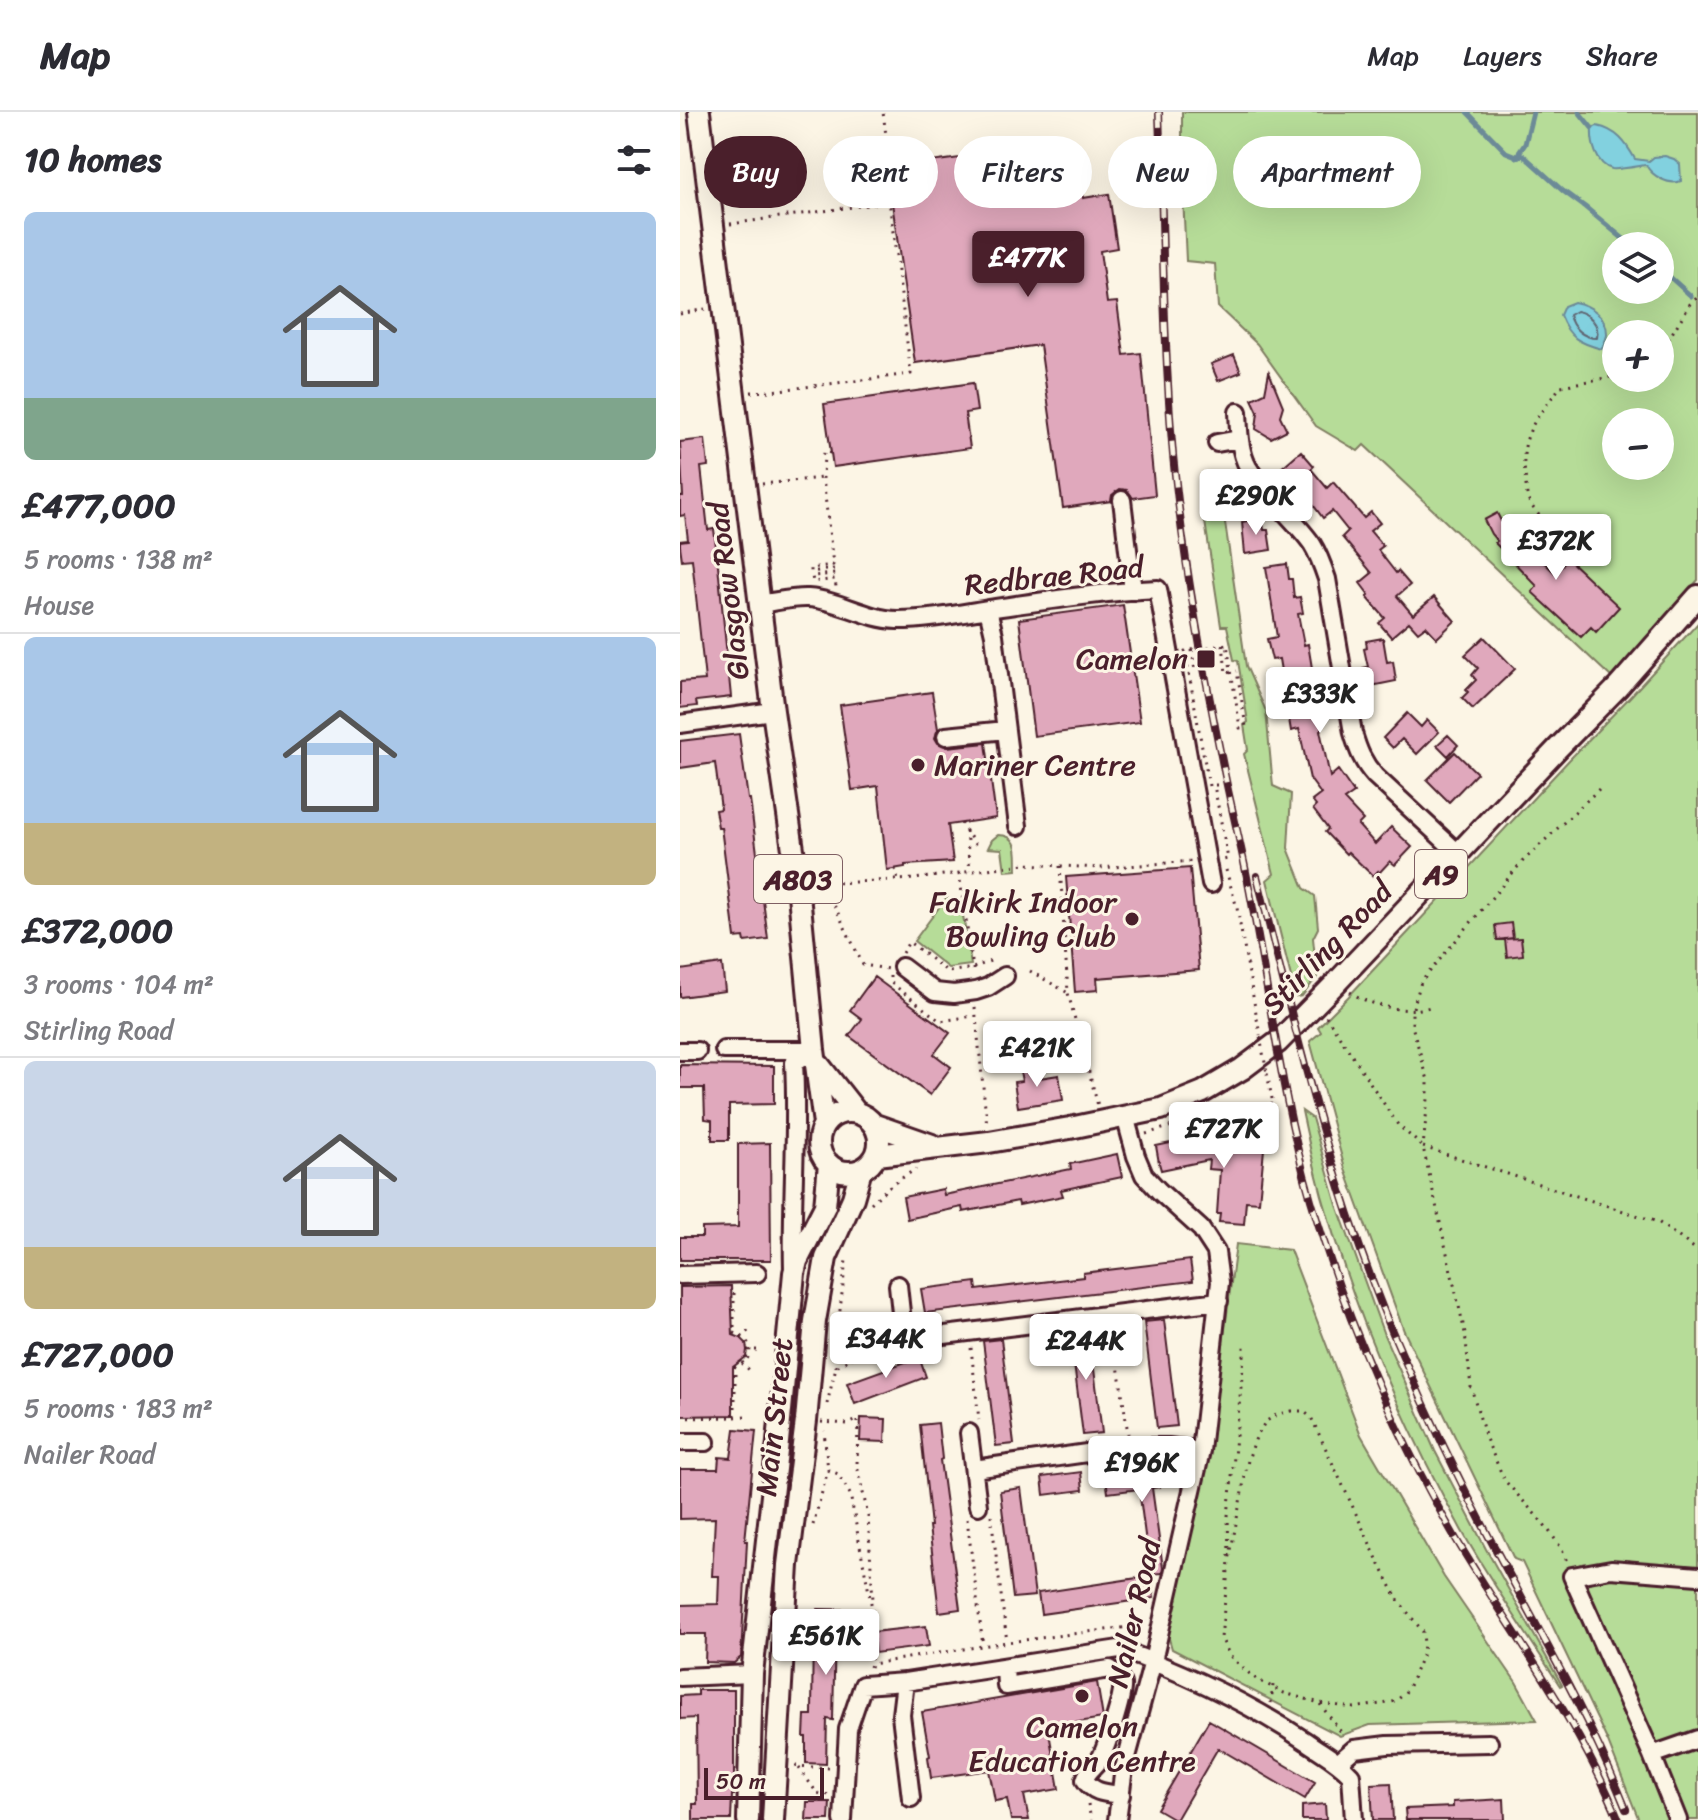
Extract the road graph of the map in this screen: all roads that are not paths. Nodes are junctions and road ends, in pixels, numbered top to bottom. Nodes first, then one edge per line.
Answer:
1 (699, 112) edge
2 (1238, 412) dead end
3 (1239, 439) junction
4 (1217, 443) dead end
5 (1122, 500) dead end
6 (1133, 591) junction
7 (1698, 596) edge
8 (759, 604) junction
9 (988, 609) junction
10 (773, 711) junction
11 (680, 724) edge
12 (1006, 730) junction
13 (946, 736) dead end
14 (1018, 826) dead end
15 (1459, 854) junction
16 (1211, 884) dead end
17 (902, 967) road end
18 (1005, 976) dead end
19 (724, 1050) dead end
20 (680, 1051) edge
21 (697, 1051) dead end
22 (816, 1057) junction
23 (856, 1112) junction
24 (1125, 1116) junction
25 (824, 1124) junction
26 (875, 1125) junction
27 (944, 1147) junction
28 (877, 1155) junction
29 (829, 1164) junction
30 (861, 1170) junction
31 (757, 1273) dead end
32 (794, 1273) junction
33 (680, 1275) edge
34 (898, 1285) dead end
35 (1219, 1301) junction
36 (904, 1340) junction
37 (880, 1343) road end
38 (969, 1433) road end
39 (680, 1442) edge
40 (706, 1442) dead end
41 (1201, 1451) junction
42 (974, 1469) junction
43 (985, 1510) road end
44 (1698, 1576) edge
45 (783, 1630) junction
46 (1153, 1661) junction
47 (1005, 1667) junction
48 (752, 1674) junction
49 (680, 1677) edge
50 (905, 1682) junction
51 (1698, 1739) edge
52 (1489, 1743) dead end
53 (1652, 1755) junction
54 (1339, 1762) junction
55 (1121, 1795) junction
56 (911, 1798) dead end
57 (748, 1820) edge
58 (773, 1820) edge
59 (843, 1820) edge
60 (1117, 1820) edge
61 (1354, 1820) edge
62 (1678, 1820) edge

1 - 8 main road, Glasgow Road / A803
2 - 3 street
3 - 4 street
3 - 15 street
5 - 6 street
6 - 9 street, Redbrae Road
6 - 16 street, Redbrae Road
7 - 15 main road, Stirling Road / A9
8 - 9 street, Redbrae Road
8 - 10 main road, Glasgow Road / A803
9 - 12 street
10 - 11 street
10 - 22 main road, Glasgow Road / A803
12 - 13 street
12 - 14 street
15 - 24 main road, Stirling Road / A9
17 - 18 street
19 - 22 street
20 - 21 street
22 - 23 main road
22 - 25 main road, Glasgow Road / A803
22 - 32 street, Main Street
23 - 25 main road
23 - 26 main road
24 - 27 main road, Stirling Road / A9
24 - 35 street, Nailer Road
25 - 29 main road
26 - 27 main road, Stirling Road / A9
26 - 28 main road
27 - 28 main road, Stirling Road / A9
28 - 30 main road
29 - 30 main road
29 - 32 main road, Main Street
30 - 45 main road, Main Street
31 - 33 street
32 - 48 main road, Main Street
34 - 36 street
35 - 36 street
35 - 41 street, Nailer Road
36 - 37 street
38 - 42 street
39 - 40 street
41 - 42 street
41 - 46 street, Nailer Road
42 - 43 street
44 - 53 street
45 - 48 main road, Main Street
45 - 58 main road, Main Street
46 - 47 street
46 - 54 street
46 - 55 street, Nailer Road
47 - 50 street
47 - 55 street
48 - 49 street
48 - 57 main road, Main Street
50 - 56 street
50 - 59 street
51 - 53 street
52 - 54 street
53 - 62 street
54 - 61 street
55 - 60 street, Nailer Road

